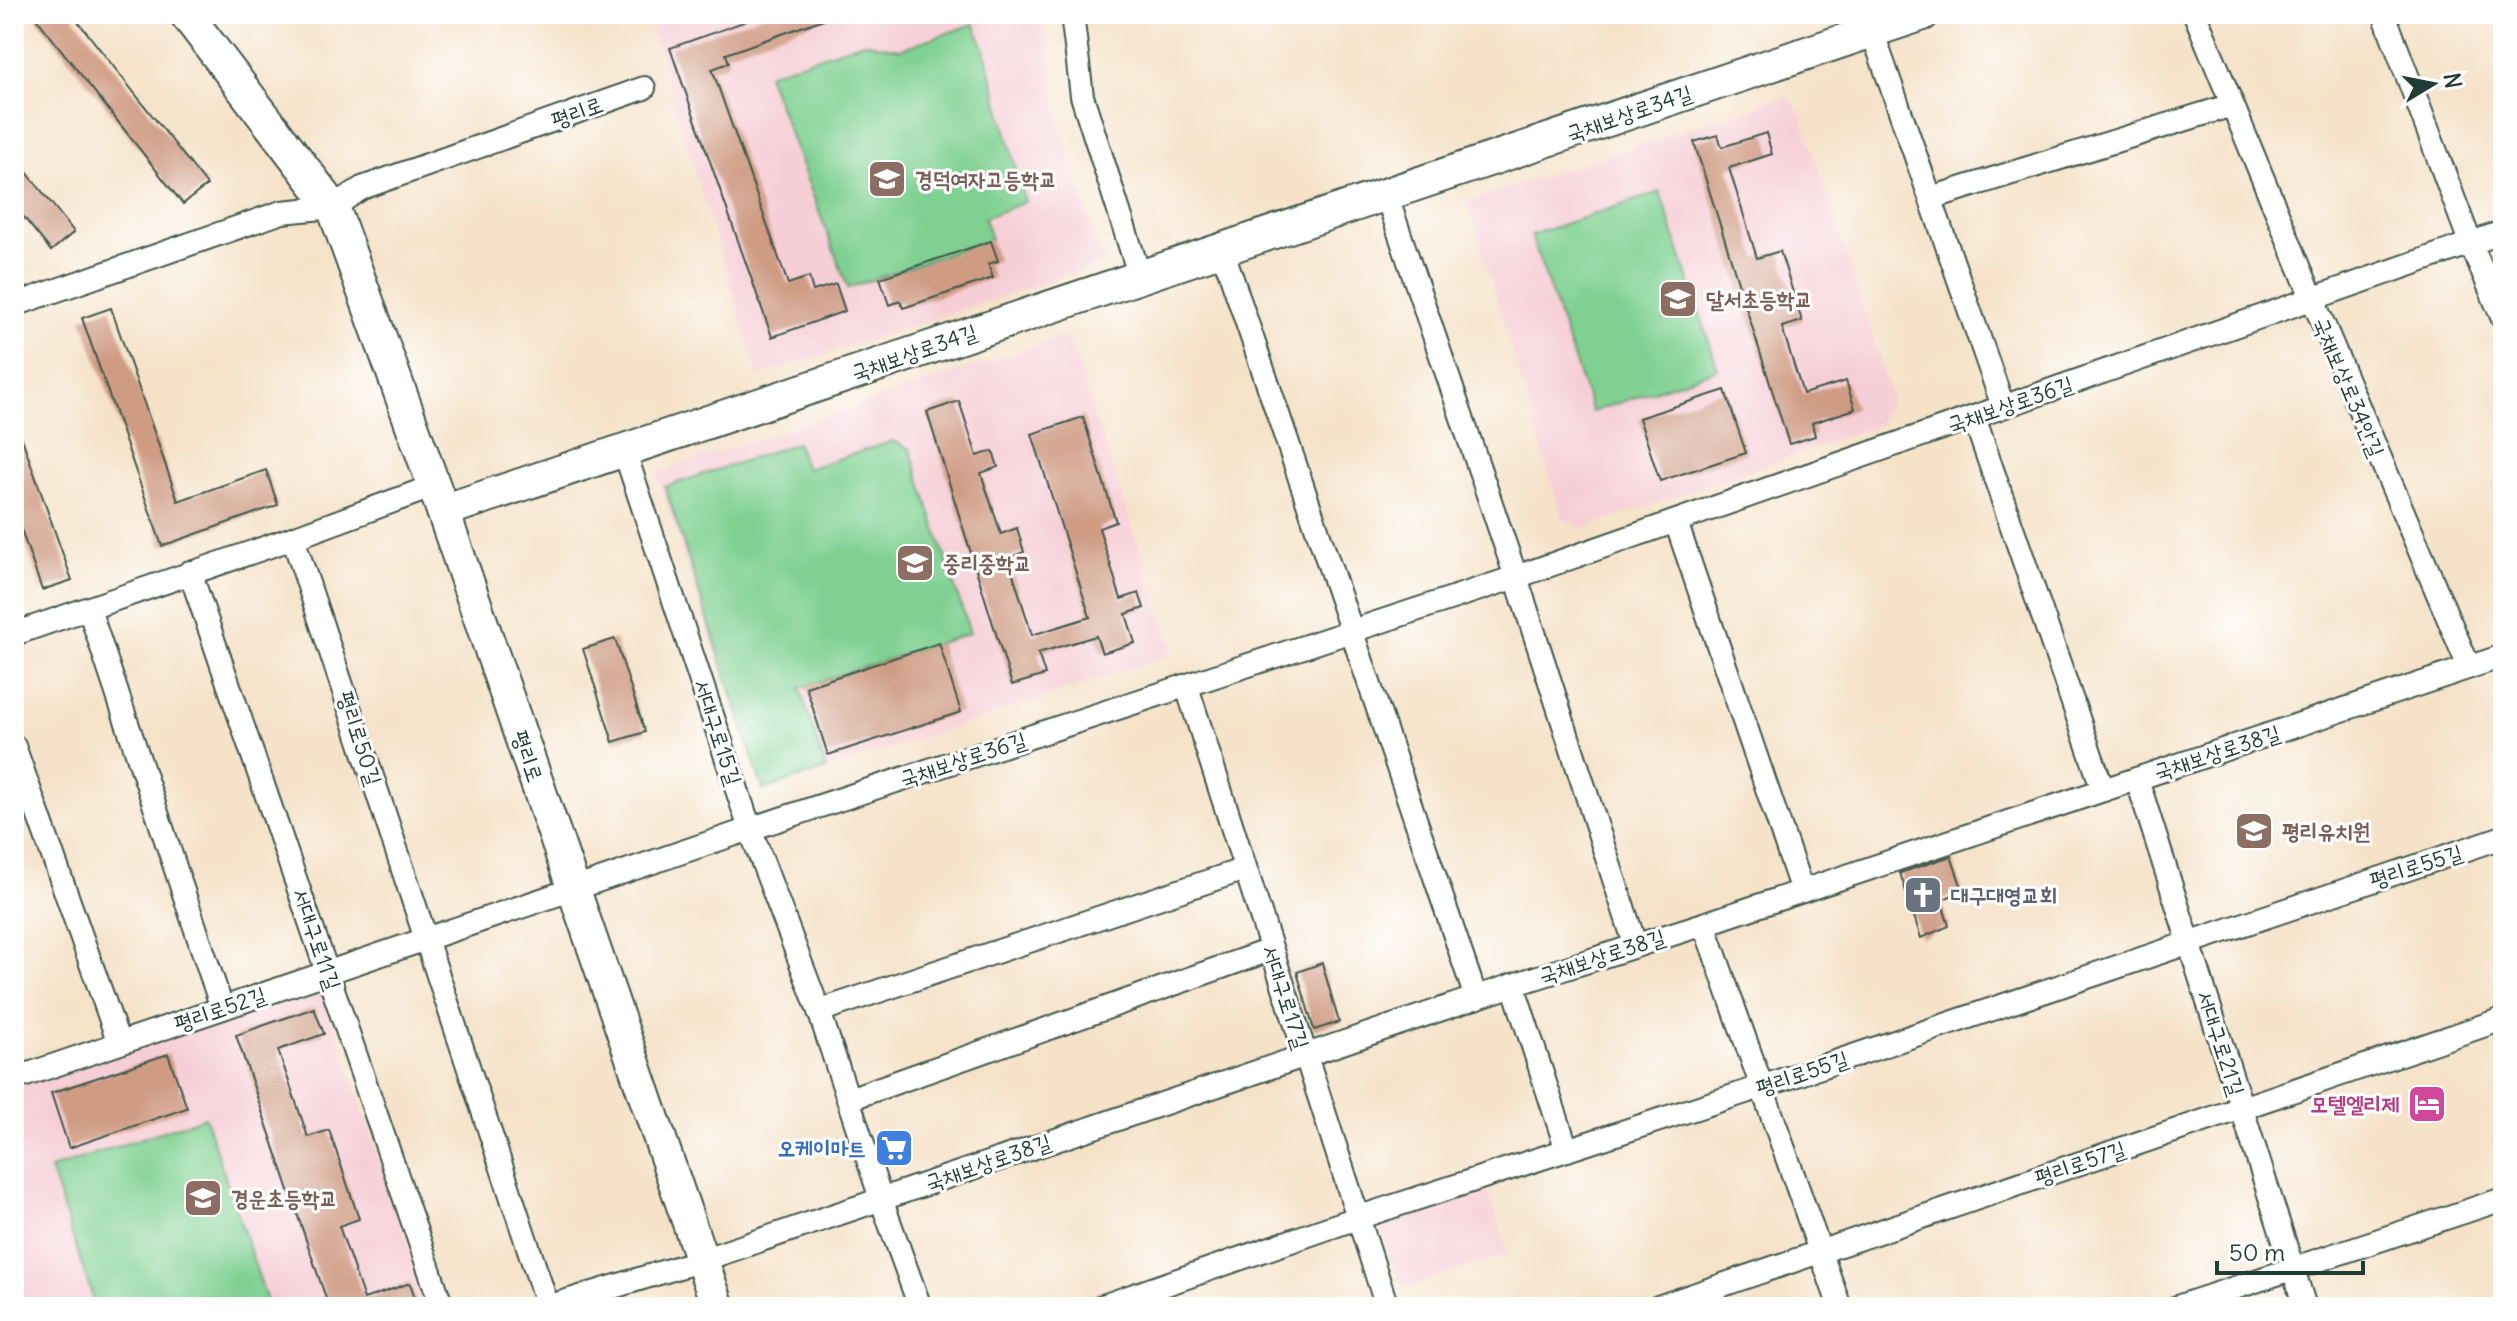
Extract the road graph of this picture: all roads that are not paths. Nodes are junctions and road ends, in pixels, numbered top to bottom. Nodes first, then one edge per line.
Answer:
1 (186, 14) edge
2 (1072, 14) edge
3 (1923, 14) edge
4 (2195, 14) edge
5 (2384, 14) edge
6 (1872, 31) junction
7 (644, 88) dead end
8 (2232, 105) junction
9 (1386, 194) junction
10 (1931, 198) junction
11 (333, 207) junction
12 (2503, 232) edge
13 (2470, 242) junction
14 (1222, 249) junction
15 (1140, 277) junction
16 (2313, 300) junction
17 (14, 305) edge
18 (2503, 319) edge
19 (2003, 406) junction
20 (1974, 417) junction
21 (624, 450) junction
22 (438, 498) junction
23 (1676, 522) junction
24 (293, 538) junction
25 (190, 572) junction
26 (1516, 577) junction
27 (89, 609) junction
28 (1352, 632) junction
29 (14, 634) edge
30 (2503, 656) edge
31 (2469, 667) junction
32 (1187, 687) junction
33 (14, 746) edge
34 (2137, 779) junction
35 (2103, 790) junction
36 (750, 829) junction
37 (2503, 837) edge
38 (1245, 869) junction
39 (574, 889) junction
40 (1802, 891) junction
41 (1704, 924) junction
42 (426, 939) junction
43 (2188, 941) junction
44 (1635, 944) junction
45 (1270, 950) junction
46 (328, 972) junction
47 (1513, 985) junction
48 (1476, 998) junction
49 (222, 1008) junction
50 (819, 1011) junction
51 (2503, 1019) edge
52 (119, 1043) junction
53 (1305, 1055) junction
54 (16, 1073) edge
55 (1761, 1087) junction
56 (849, 1099) junction
57 (2242, 1107) junction
58 (1567, 1150) junction
59 (881, 1199) junction
60 (2503, 1199) edge
61 (1357, 1218) junction
62 (1820, 1252) junction
63 (702, 1260) junction
64 (2293, 1268) junction
65 (442, 1307) edge
66 (548, 1307) edge
67 (718, 1307) edge
68 (920, 1307) edge
69 (1100, 1307) edge
70 (1387, 1307) edge
71 (1658, 1307) edge
72 (1840, 1307) edge
73 (2177, 1307) edge
74 (2305, 1307) edge

1 - 11 main road, 평리로
2 - 15 street
3 - 6 main road, 국채보상로34길
4 - 8 street, 국채보상로34안길
5 - 13 street
6 - 9 main road, 국채보상로34길
6 - 10 street
7 - 11 street, 평리로
8 - 10 street
8 - 16 street, 국채보상로34안길
9 - 14 main road, 국채보상로34길
9 - 26 street
10 - 19 street
11 - 17 street
11 - 22 main road, 평리로
12 - 13 street, 국채보상로36길
13 - 16 street, 국채보상로36길
13 - 18 street
14 - 15 main road, 국채보상로34길
14 - 28 street
15 - 21 main road, 국채보상로34길
16 - 19 street, 국채보상로36길
16 - 31 street, 국채보상로34안길
19 - 20 street, 국채보상로36길
20 - 23 street, 국채보상로36길
20 - 35 street
21 - 22 main road, 국채보상로34길
21 - 36 street, 서대구로15길
22 - 24 street
22 - 39 main road, 평리로
23 - 26 street, 국채보상로36길
23 - 40 street
24 - 25 street
24 - 42 street, 평리로50길
25 - 27 street
25 - 46 street, 서대구로11길
26 - 28 street, 국채보상로36길
26 - 44 street
27 - 29 street
27 - 49 street
28 - 32 street, 국채보상로36길
28 - 48 street
30 - 31 street, 국채보상로38길
31 - 34 street, 국채보상로38길
32 - 36 street, 국채보상로36길
32 - 38 street, 서대구로17길
33 - 52 street
34 - 35 street, 국채보상로38길
34 - 43 street, 서대구로21길
35 - 40 street, 국채보상로38길
36 - 39 street, 국채보상로36길
36 - 50 street, 서대구로15길
37 - 43 street, 평리로55길
38 - 45 street, 서대구로17길
38 - 50 street
39 - 42 street, 평리로52길
39 - 63 main road, 평리로
40 - 41 street, 국채보상로38길
41 - 44 street, 국채보상로38길
41 - 55 street
42 - 46 street, 평리로52길
42 - 66 street
43 - 55 street, 평리로55길
43 - 57 street, 서대구로21길
44 - 47 street, 국채보상로38길
45 - 53 street, 서대구로17길
45 - 56 street
46 - 49 street, 평리로52길
46 - 65 street, 서대구로11길
47 - 48 street, 국채보상로38길
47 - 58 street
48 - 53 street, 국채보상로38길
49 - 52 street, 평리로52길
50 - 56 street, 서대구로15길
51 - 57 street, 평리로57길
52 - 54 street, 평리로52길
53 - 59 street, 국채보상로38길
53 - 61 street, 서대구로17길
55 - 58 street, 평리로55길
55 - 62 street
56 - 59 street, 서대구로15길
57 - 62 street, 평리로57길
57 - 64 street, 서대구로21길
58 - 61 street, 평리로55길
59 - 63 street, 국채보상로38길
59 - 68 street, 서대구로15길
60 - 64 street
61 - 69 street, 평리로55길
61 - 70 street, 서대구로17길
62 - 71 street, 평리로57길
62 - 72 street
63 - 66 street, 국채보상로38길
63 - 67 main road, 평리로
64 - 73 street
64 - 74 street, 서대구로21길

